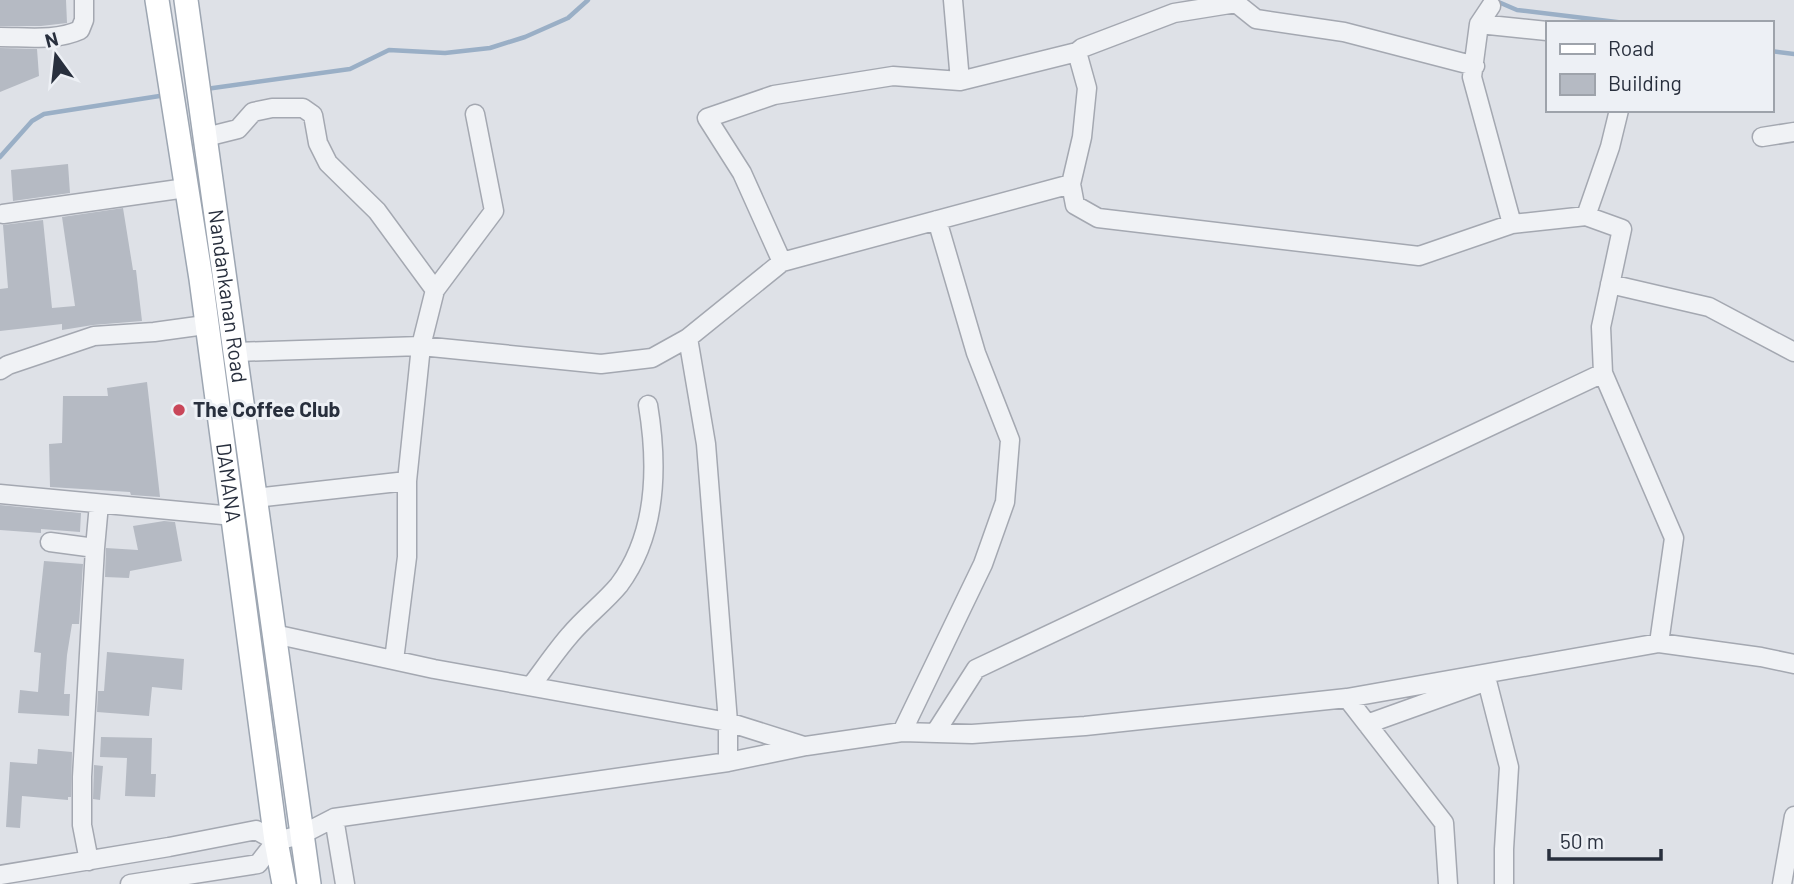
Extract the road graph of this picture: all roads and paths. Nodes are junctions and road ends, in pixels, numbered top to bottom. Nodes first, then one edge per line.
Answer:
1 (84, 0) edge
2 (157, 0) edge
3 (186, 0) edge
4 (953, 0) edge
5 (1491, 6) dead end
6 (1479, 24) junction
7 (1546, 31) edge
8 (0, 37) edge
9 (1077, 52) junction
10 (1475, 66) junction
11 (960, 81) junction
12 (1619, 112) edge
13 (475, 114) dead end
14 (204, 128) junction
15 (1794, 132) edge
16 (1762, 137) dead end
17 (1071, 184) junction
18 (187, 188) junction
19 (3, 214) dead end
20 (1586, 216) junction
21 (937, 220) junction
22 (1512, 224) junction
23 (782, 262) junction
24 (1610, 284) junction
25 (436, 290) junction
26 (205, 325) junction
27 (688, 338) junction
28 (421, 346) junction
29 (236, 352) junction
30 (1794, 352) edge
31 (0, 370) edge
32 (1603, 373) junction
33 (648, 405) dead end
34 (407, 481) junction
35 (0, 494) edge
36 (256, 498) junction
37 (99, 504) junction
38 (233, 516) junction
39 (50, 542) dead end
40 (95, 548) junction
41 (274, 634) junction
42 (1660, 643) junction
43 (394, 660) junction
44 (1794, 664) edge
45 (531, 686) junction
46 (1347, 698) junction
47 (728, 722) junction
48 (1367, 724) junction
49 (902, 732) junction
50 (934, 733) junction
51 (806, 746) junction
52 (728, 762) junction
53 (1794, 816) edge
54 (334, 818) junction
55 (301, 835) junction
56 (276, 841) junction
57 (89, 860) junction
58 (0, 875) edge
59 (130, 884) edge
60 (284, 884) edge
61 (309, 884) edge
62 (345, 884) edge
63 (1448, 884) edge
64 (1504, 884) edge
65 (1782, 884) edge

1 - 8 street
2 - 18 main road, DAMANA
3 - 14 main road, Nandankanan Road
4 - 11 street
5 - 6 street
6 - 7 street
6 - 10 street
9 - 10 street
9 - 11 street
9 - 17 street
10 - 22 street
11 - 23 street
12 - 20 street
13 - 25 street
14 - 25 street
14 - 29 main road, Nandankanan Road
15 - 16 street
17 - 21 street
17 - 22 street
18 - 19 street
18 - 26 main road, DAMANA
20 - 22 street
20 - 24 street
21 - 23 street
21 - 49 street
23 - 27 street
24 - 30 street
24 - 32 street
25 - 28 street
26 - 31 street
26 - 38 main road, DAMANA
27 - 28 street
27 - 47 street
28 - 29 street
28 - 34 street
29 - 36 main road, Nandankanan Road
32 - 42 street
32 - 50 street
33 - 45 street
34 - 36 street
34 - 43 street
35 - 37 street
36 - 41 main road, Nandankanan Road
37 - 38 street
37 - 40 street
38 - 56 main road, DAMANA
39 - 40 street
40 - 57 street
41 - 43 street
41 - 55 main road, Nandankanan Road
42 - 44 street
42 - 46 street
43 - 45 street
45 - 47 street
46 - 48 street
46 - 50 street
47 - 51 street
47 - 52 street
48 - 63 street
48 - 64 street
49 - 50 street
49 - 51 street
51 - 52 street
52 - 54 street
53 - 65 street
54 - 55 street
54 - 62 street
55 - 56 street
55 - 61 main road, Nandankanan Road
56 - 57 street
56 - 59 street
56 - 60 main road, DAMANA
57 - 58 street

